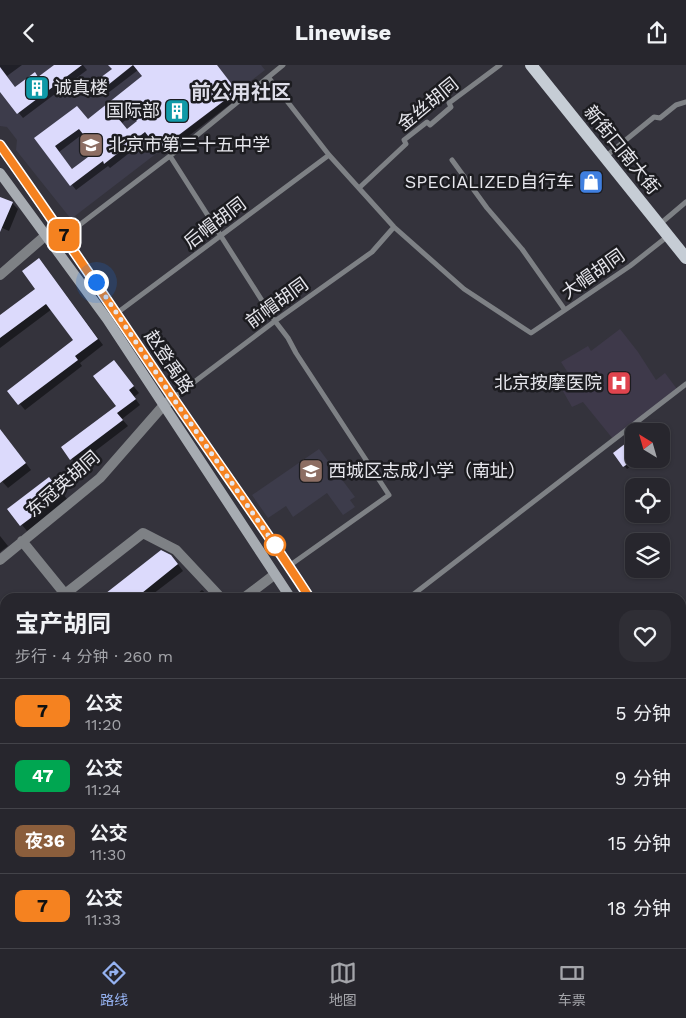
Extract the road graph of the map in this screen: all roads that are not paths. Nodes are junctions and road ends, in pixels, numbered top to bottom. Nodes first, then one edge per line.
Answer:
1 (284, 65) edge
2 (500, 65) edge
3 (531, 65) edge
4 (269, 78) junction
5 (686, 101) edge
6 (0, 145) edge
7 (329, 155) junction
8 (170, 156) junction
9 (605, 157) junction
10 (452, 160) dead end
11 (0, 173) edge
12 (359, 188) junction
13 (686, 202) edge
14 (660, 225) junction
15 (394, 227) junction
16 (668, 235) junction
17 (45, 236) junction
18 (65, 236) junction
19 (221, 236) junction
20 (686, 258) edge
21 (0, 275) edge
22 (565, 310) junction
23 (117, 313) junction
24 (275, 321) junction
25 (686, 383) edge
26 (173, 398) junction
27 (163, 406) junction
28 (22, 541) junction
29 (0, 560) edge
30 (290, 566) junction
31 (274, 575) junction
32 (60, 593) edge
33 (66, 593) edge
34 (216, 593) edge
35 (250, 593) edge
36 (287, 593) edge
37 (307, 593) edge
38 (415, 593) edge

1 - 4 lane
2 - 12 lane, 金丝胡同
3 - 9 main road, 新街口南大街
4 - 7 lane
4 - 8 lane
5 - 9 lane
6 - 18 main road, 赵登禹路
7 - 12 lane
7 - 19 lane, 后帽胡同
8 - 18 lane
8 - 19 lane
9 - 14 main road, 新街口南大街
10 - 22 lane
11 - 17 main road, 赵登禹路
12 - 15 lane
13 - 14 lane
14 - 16 main road, 新街口南大街
15 - 22 lane, 大帽胡同
15 - 24 lane, 前帽胡同
16 - 20 main road, 新街口南大街
16 - 22 lane, 大帽胡同
17 - 21 street
17 - 27 main road, 赵登禹路
18 - 23 main road, 赵登禹路
19 - 23 lane, 后帽胡同
19 - 24 lane
23 - 26 main road, 赵登禹路
24 - 26 lane, 前帽胡同
24 - 30 lane
25 - 38 lane
26 - 27 street, 东冠英胡同
26 - 30 main road, 赵登禹路
27 - 28 street, 东冠英胡同
27 - 31 main road, 赵登禹路
28 - 29 street, 东冠英胡同
28 - 32 street
30 - 37 main road, 赵登禹路
31 - 35 street
31 - 36 main road, 赵登禹路
33 - 34 street

